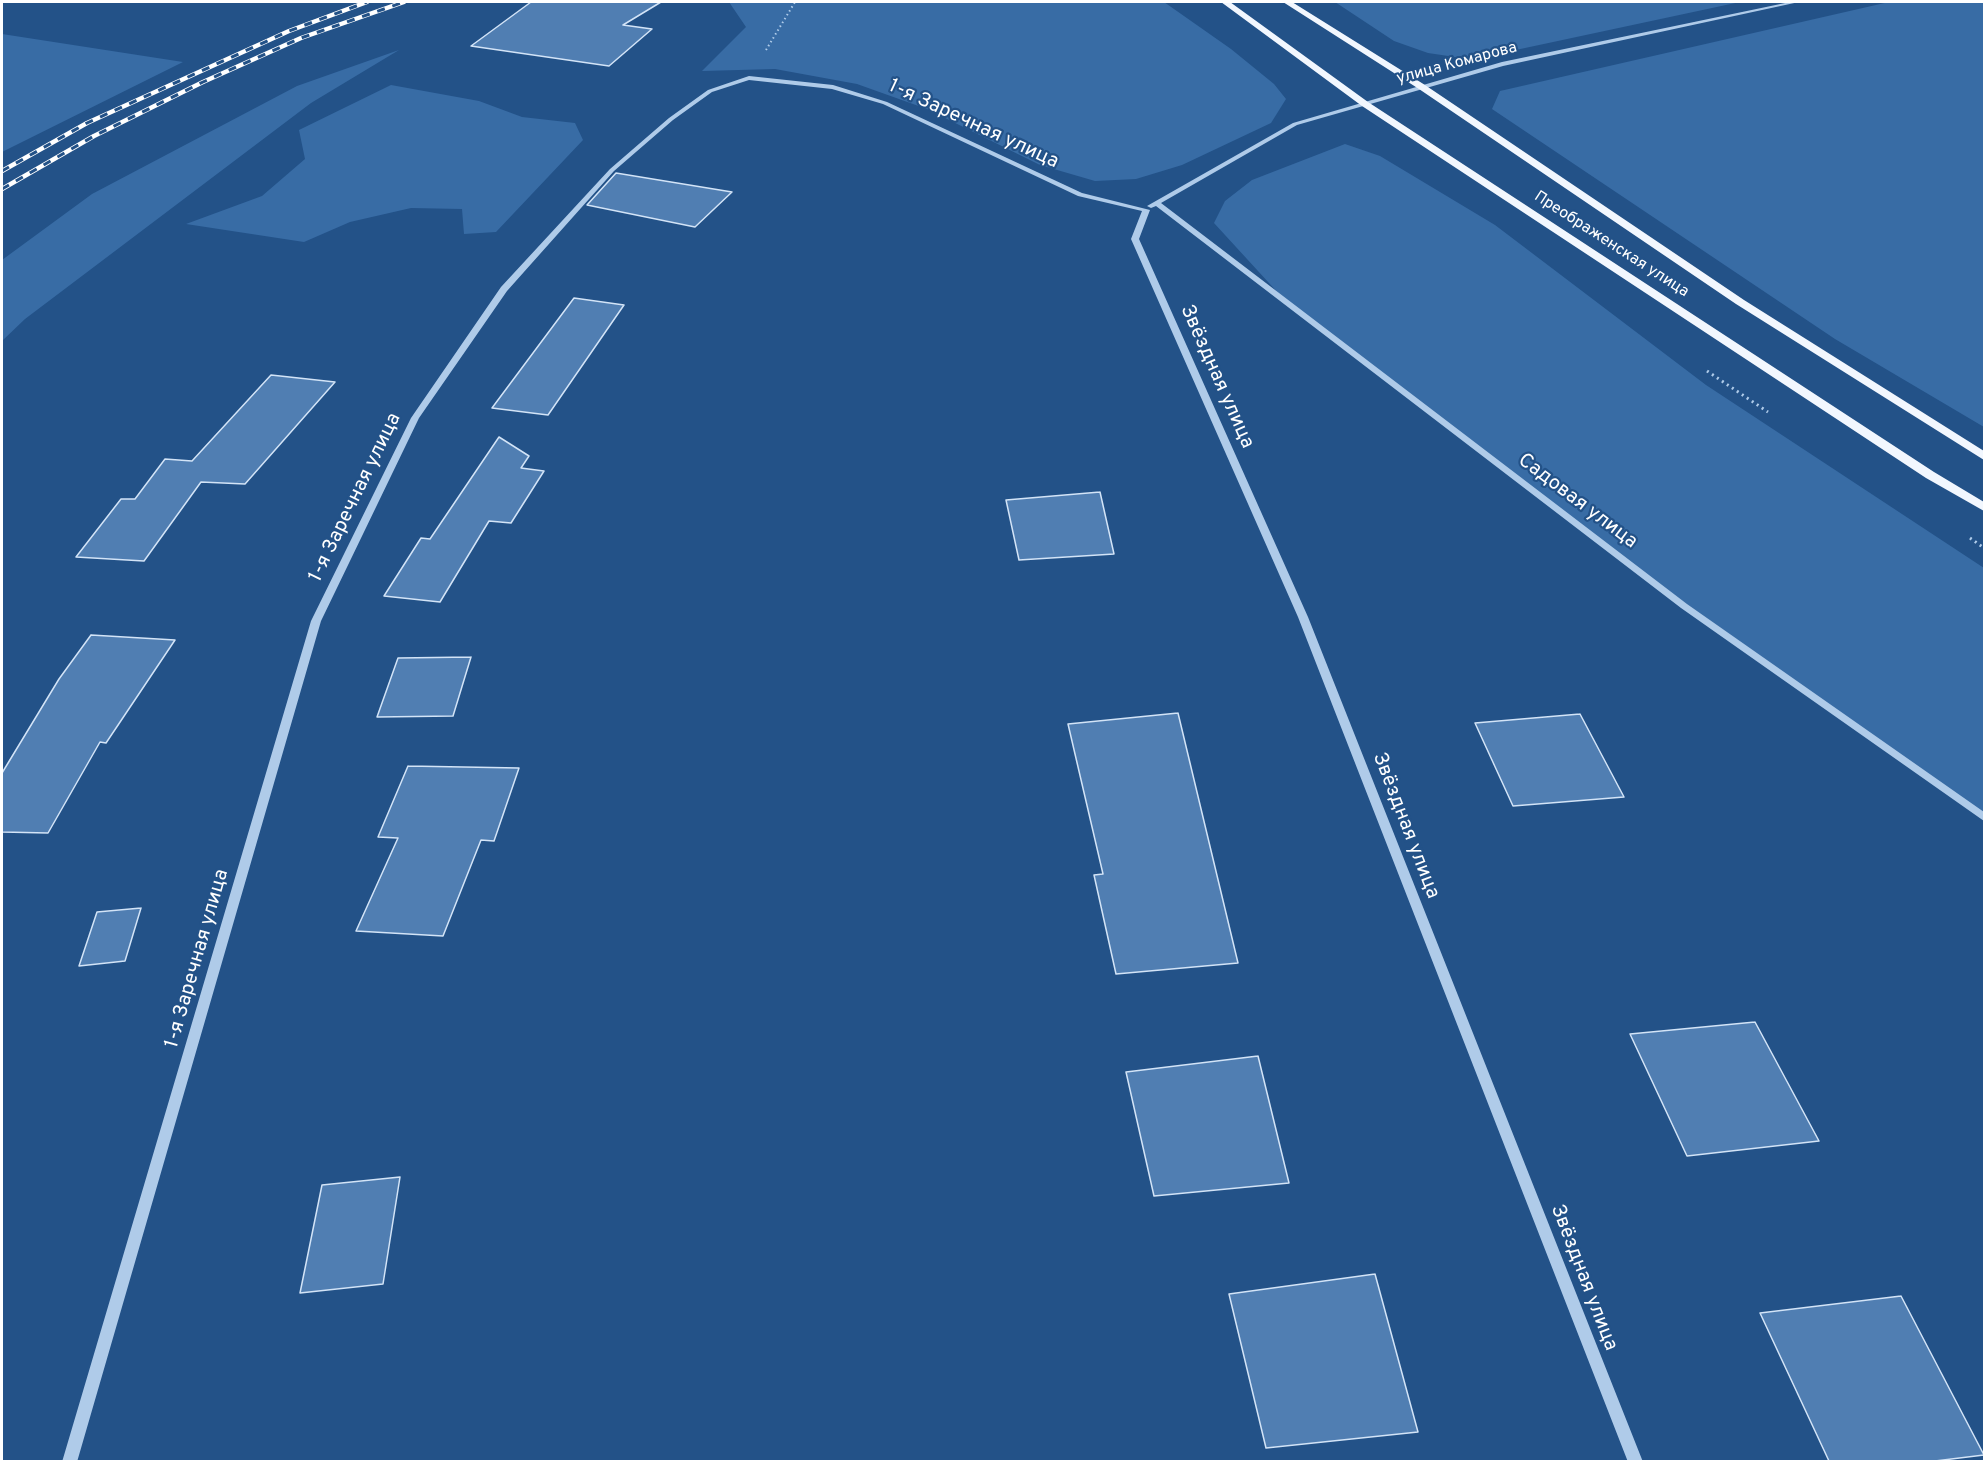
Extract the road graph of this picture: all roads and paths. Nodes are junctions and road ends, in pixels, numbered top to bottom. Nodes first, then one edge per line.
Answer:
1 (795, 2) edge
2 (1225, 2) edge
3 (1287, 2) edge
4 (1796, 2) edge
5 (750, 78) junction
6 (1422, 87) junction
7 (1365, 104) junction
8 (1157, 203) junction
9 (1146, 210) junction
10 (1706, 371) dead end
11 (1775, 417) dead end
12 (1984, 456) edge
13 (1984, 507) edge
14 (1965, 535) dead end
15 (1984, 548) edge
16 (1984, 817) edge
17 (69, 1461) edge
18 (1636, 1461) edge

1 - 5 path
2 - 7 main road, Преображенская улица
3 - 6 main road, Преображенская улица
4 - 6 street, улица Комарова
5 - 9 street, 1-я Заречная улица
5 - 17 street, 1-я Заречная улица
6 - 7 street, улица Комарова
6 - 12 main road, Преображенская улица
7 - 8 street, улица Комарова
7 - 13 main road, Преображенская улица
8 - 9 street, улица Комарова
8 - 16 street, Садовая улица
9 - 18 street, Звёздная улица
10 - 11 path
14 - 15 path

